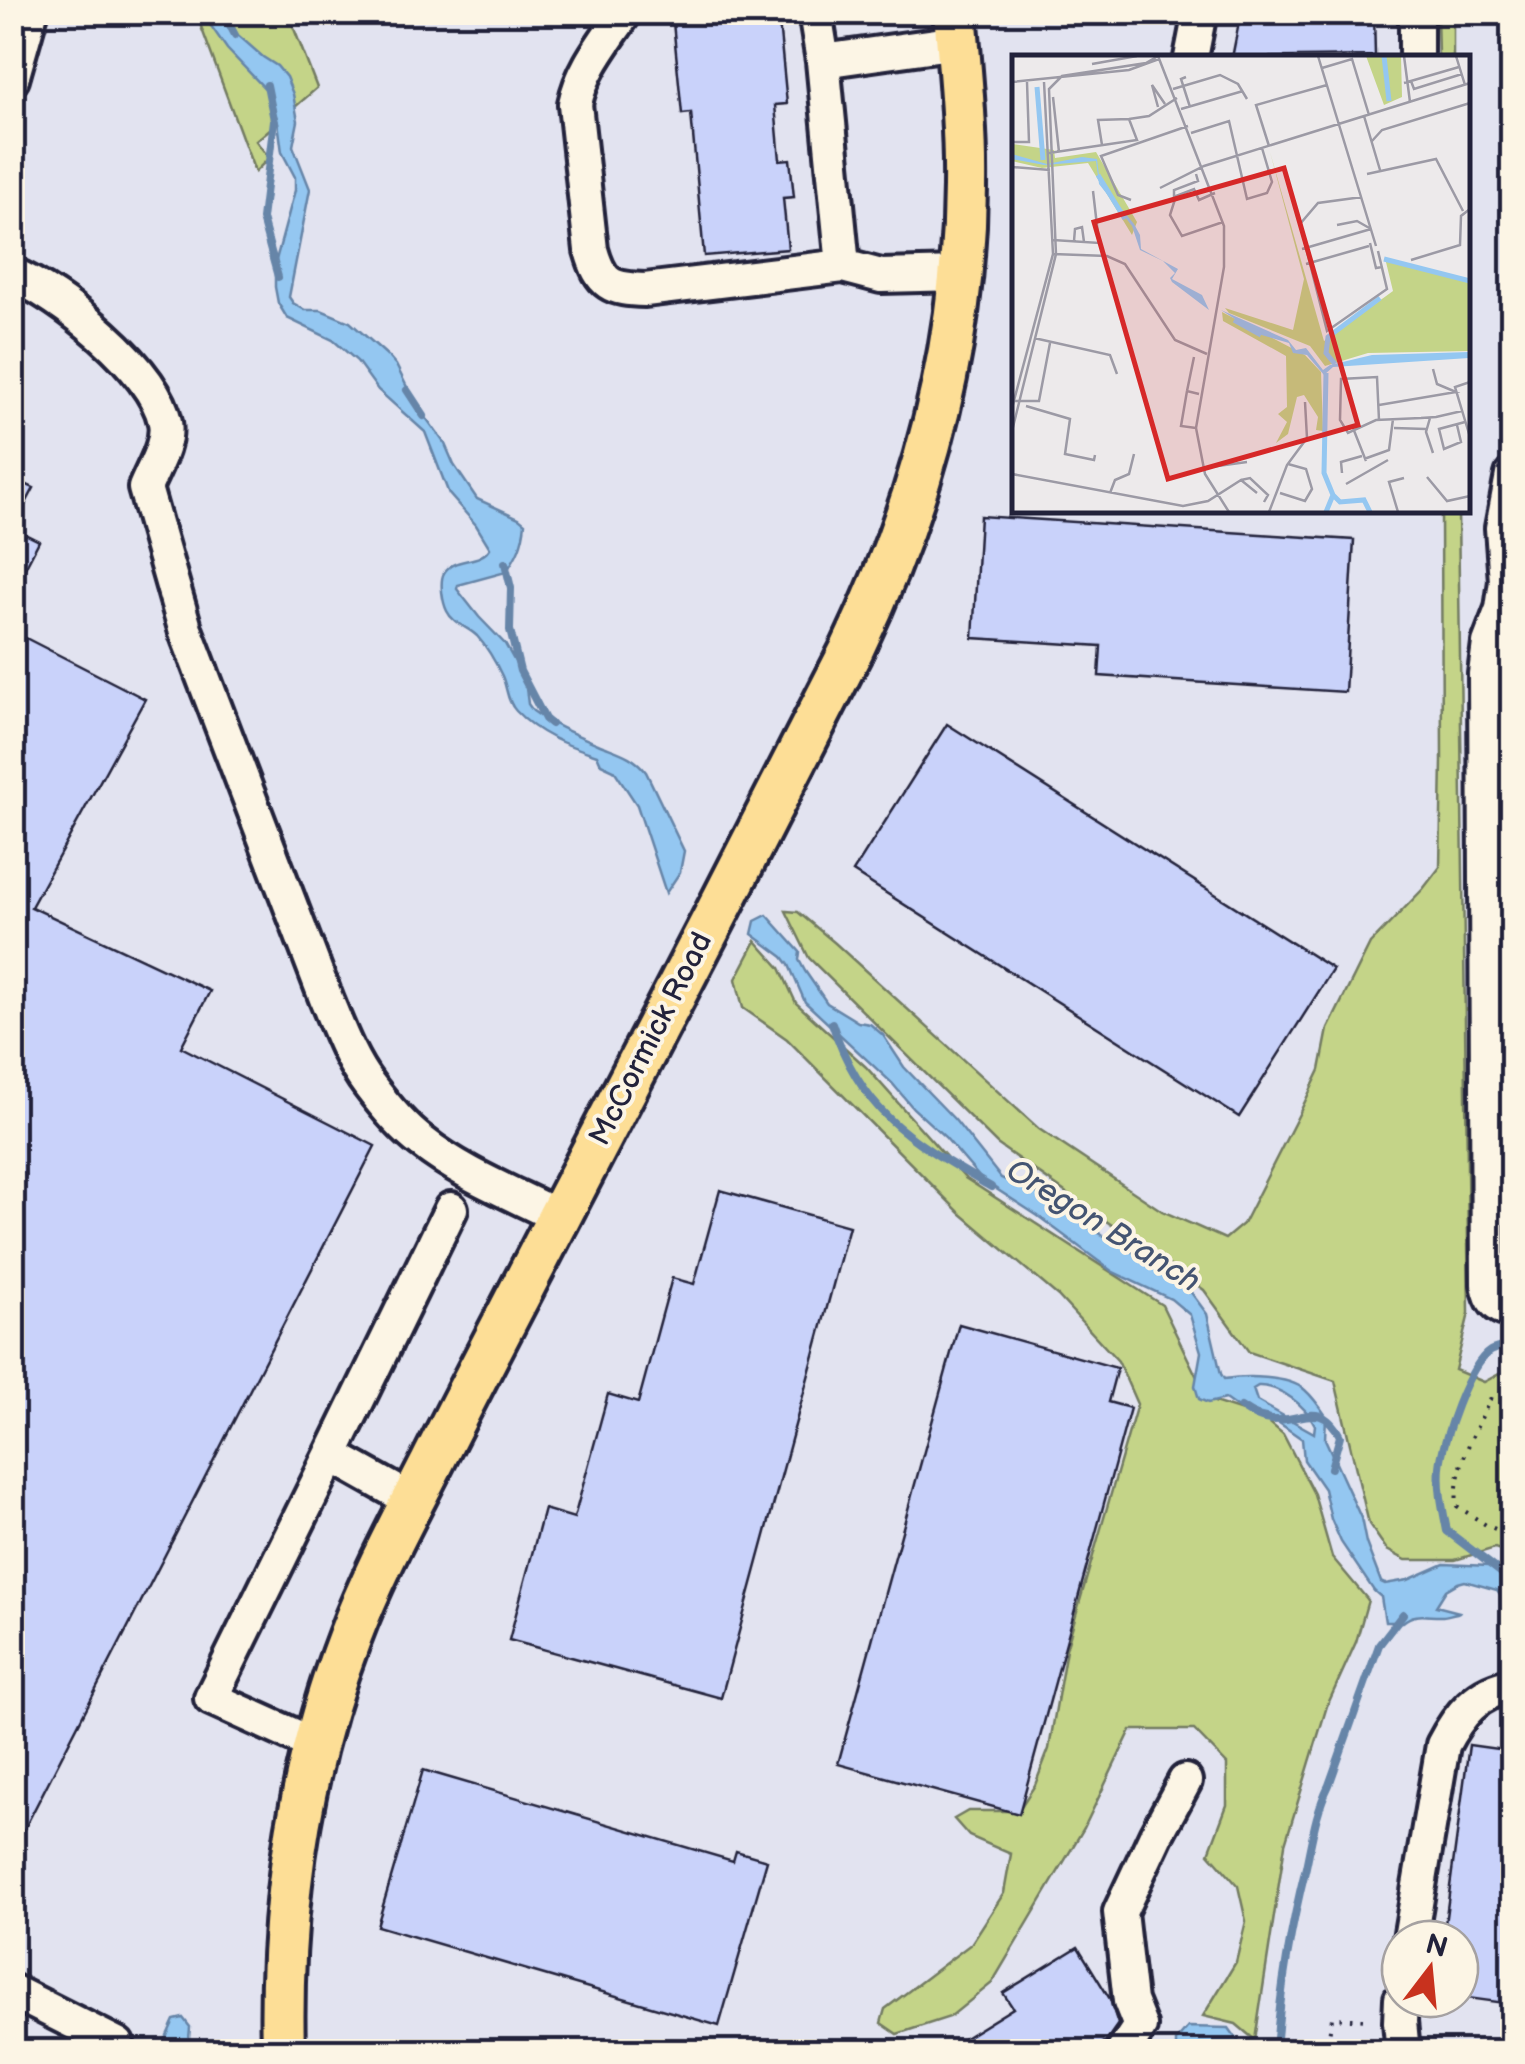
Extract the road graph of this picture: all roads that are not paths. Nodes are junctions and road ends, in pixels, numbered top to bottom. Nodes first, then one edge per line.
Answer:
1 (30, 12) edge
2 (625, 12) edge
3 (815, 12) edge
4 (826, 12) edge
5 (1200, 12) edge
6 (1416, 12) edge
7 (956, 27) edge
8 (874, 52) junction
9 (1193, 55) edge
10 (1416, 55) edge
11 (824, 61) junction
12 (12, 79) edge
13 (843, 266) junction
14 (12, 274) edge
15 (960, 274) junction
16 (1512, 475) edge
17 (1508, 544) edge
18 (1501, 643) edge
19 (1499, 760) edge
20 (452, 1209) dead end
21 (560, 1217) junction
22 (1512, 1311) edge
23 (331, 1455) junction
24 (413, 1501) junction
25 (1512, 1686) edge
26 (315, 1746) junction
27 (1185, 1781) dead end
28 (1413, 1919) edge
29 (12, 1991) edge
30 (117, 2044) dead end
31 (283, 2052) edge
32 (1123, 2052) edge

1 - 12 lane
2 - 13 lane
3 - 11 lane
4 - 8 lane
5 - 9 lane
6 - 10 lane
7 - 8 lane
7 - 15 main road, McCormick Road
8 - 11 lane
11 - 13 lane
13 - 15 lane
14 - 21 lane
15 - 21 main road, McCormick Road
16 - 17 lane
17 - 18 lane
18 - 19 lane
19 - 22 lane
20 - 23 lane
21 - 24 main road, McCormick Road
23 - 24 lane
23 - 26 lane
24 - 26 main road, McCormick Road
25 - 28 lane
26 - 31 main road, McCormick Road
27 - 32 lane
29 - 30 lane

